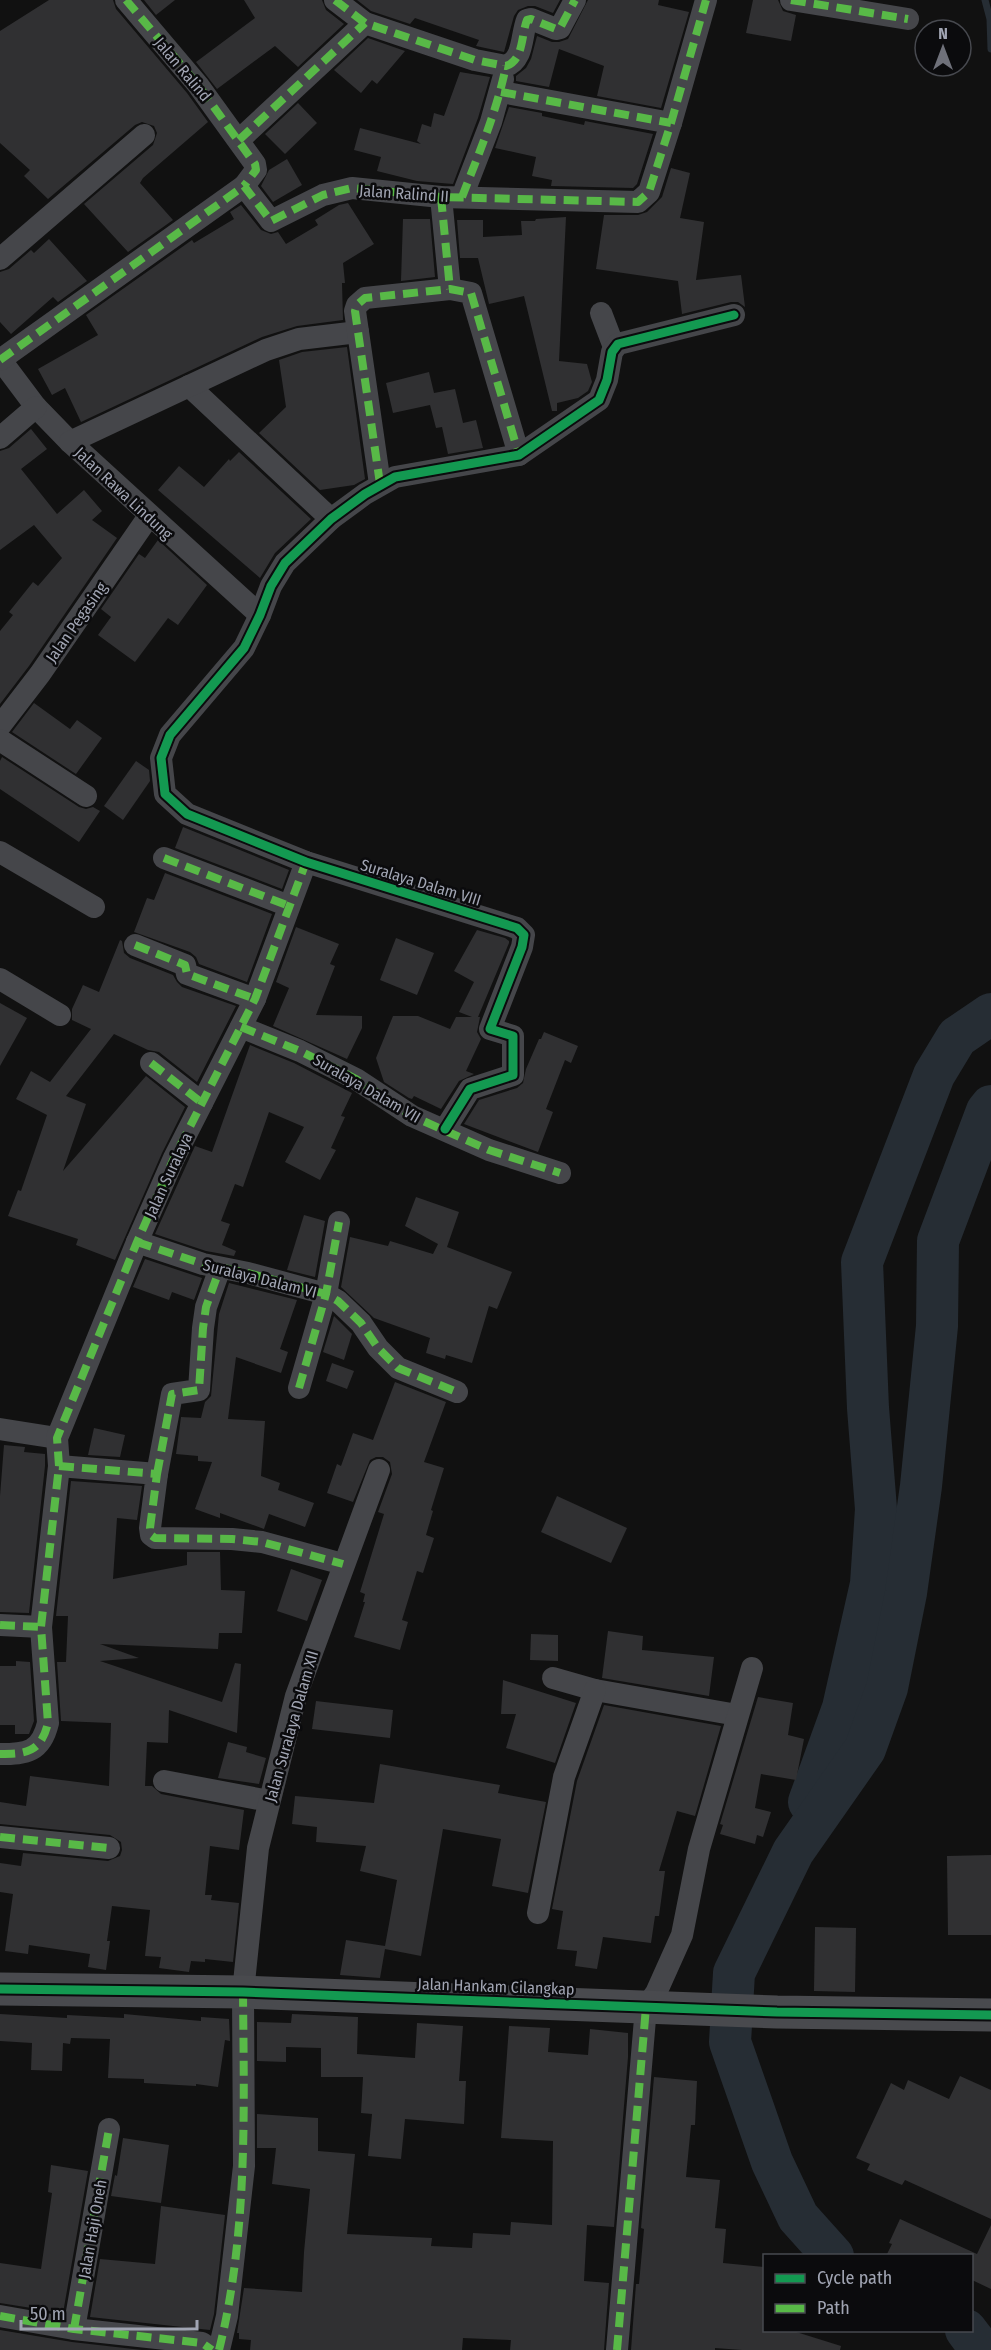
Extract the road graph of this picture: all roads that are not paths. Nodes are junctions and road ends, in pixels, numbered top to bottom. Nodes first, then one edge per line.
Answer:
1 (126, 0) edge
2 (334, 0) edge
3 (575, 0) edge
4 (706, 0) edge
5 (791, 0) edge
6 (908, 19) dead end
7 (365, 23) junction
8 (506, 66) junction
9 (501, 92) junction
10 (671, 123) junction
11 (144, 135) dead end
12 (239, 140) junction
13 (244, 186) junction
14 (451, 197) junction
15 (0, 259) edge
16 (450, 289) junction
17 (601, 313) dead end
18 (734, 315) dead end
19 (358, 332) junction
20 (614, 347) junction
21 (0, 360) edge
22 (189, 386) junction
23 (36, 407) junction
24 (0, 438) edge
25 (70, 442) junction
26 (519, 455) junction
27 (380, 484) junction
28 (149, 516) junction
29 (331, 519) junction
30 (260, 615) junction
31 (0, 726) edge
32 (0, 740) edge
33 (86, 796) dead end
34 (0, 852) edge
35 (164, 858) dead end
36 (306, 862) junction
37 (289, 906) junction
38 (94, 907) dead end
39 (135, 945) dead end
40 (0, 979) edge
41 (255, 999) junction
42 (60, 1015) dead end
43 (241, 1027) junction
44 (151, 1063) dead end
45 (202, 1104) junction
46 (445, 1130) junction
47 (560, 1173) dead end
48 (339, 1222) dead end
49 (136, 1242) junction
50 (220, 1268) junction
51 (326, 1294) junction
52 (298, 1388) dead end
53 (457, 1392) dead end
54 (0, 1430) edge
55 (57, 1438) junction
56 (59, 1467) junction
57 (379, 1470) dead end
58 (157, 1474) junction
59 (343, 1564) junction
60 (0, 1625) edge
61 (41, 1627) junction
62 (752, 1668) dead end
63 (553, 1678) dead end
64 (595, 1690) junction
65 (737, 1715) junction
66 (0, 1754) edge
67 (164, 1781) dead end
68 (269, 1801) junction
69 (0, 1837) edge
70 (109, 1848) dead end
71 (538, 1912) dead end
72 (0, 1989) edge
73 (243, 1992) junction
74 (646, 2007) junction
75 (991, 2015) edge
76 (109, 2129) dead end
77 (0, 2316) edge
78 (74, 2329) junction
79 (212, 2350) edge
80 (219, 2350) edge
81 (617, 2350) edge

1 - 12 street, Jalan Ralind
2 - 7 street
3 - 8 street
4 - 10 street, Jalan Ralind II
5 - 6 street
7 - 8 street
7 - 12 street
8 - 9 street
9 - 10 street
9 - 14 street
10 - 14 street, Jalan Ralind II
11 - 15 street
12 - 13 street, Jalan Ralind
13 - 14 street, Jalan Ralind II
13 - 21 street
14 - 16 street
16 - 19 street
16 - 26 street
17 - 20 street
18 - 20 street
19 - 22 street
19 - 27 street
20 - 26 street
21 - 23 street, Jalan Rawa Lindung
22 - 25 street
22 - 29 street
23 - 24 street
23 - 25 street, Jalan Rawa Lindung
25 - 28 street, Jalan Rawa Lindung
26 - 27 street, Suralaya Dalam VIII
27 - 29 street, Suralaya Dalam VIII
28 - 30 street, Jalan Rawa Lindung
28 - 31 street, Jalan Pegasing
29 - 30 street, Suralaya Dalam VIII
30 - 36 street, Suralaya Dalam VIII
32 - 33 street
34 - 38 street
35 - 37 street
36 - 37 street, Jalan Suralaya
36 - 46 street, Suralaya Dalam VIII
37 - 41 street, Jalan Suralaya
39 - 41 street
40 - 42 street
41 - 43 street, Jalan Suralaya
43 - 45 street, Jalan Suralaya
43 - 46 street, Suralaya Dalam VII
44 - 45 street
45 - 49 street, Jalan Suralaya
46 - 47 street, Suralaya Dalam VII
48 - 51 street
49 - 50 street, Suralaya Dalam VI
49 - 55 street, Jalan Suralaya
50 - 51 street, Suralaya Dalam VI
50 - 58 street
51 - 52 street
51 - 53 street, Suralaya Dalam VI
54 - 55 street
55 - 56 street
56 - 58 street
56 - 61 street
57 - 59 street, Jalan Suralaya Dalam XII
58 - 59 street
59 - 68 street, Jalan Suralaya Dalam XII
60 - 61 street
61 - 66 street
62 - 65 street
63 - 64 street
64 - 65 street
64 - 71 street
65 - 74 street
67 - 68 street
68 - 73 street, Jalan Suralaya Dalam XII
69 - 70 street
72 - 73 street, Jalan Hankam Cilangkap
73 - 74 street, Jalan Hankam Cilangkap
73 - 80 street, Jalan Suralaya Dalam XII
74 - 75 street, Jalan Hankam Cilangkap
74 - 81 street
76 - 78 street, Jalan Haji Oneh
77 - 78 street
78 - 79 street

